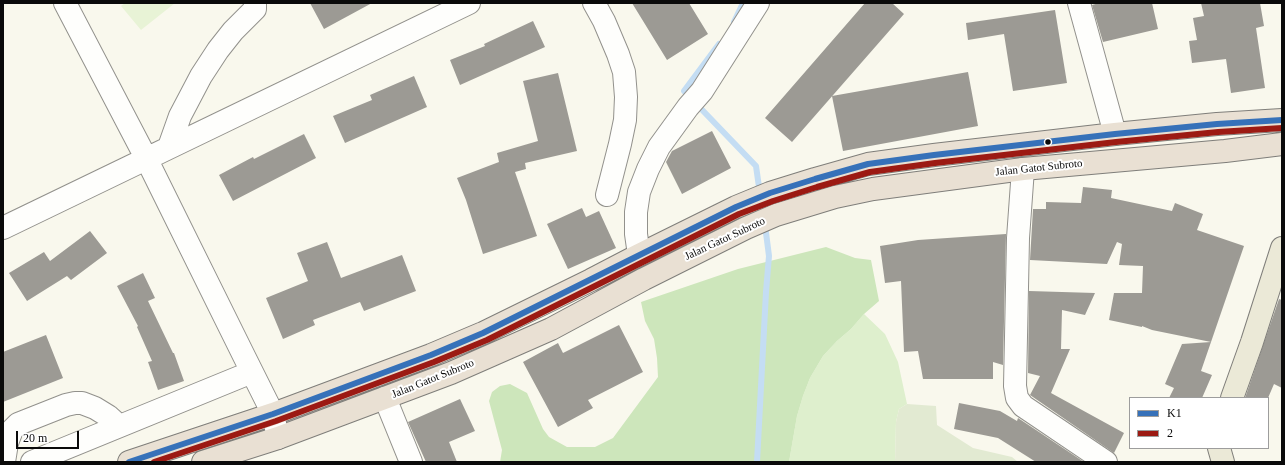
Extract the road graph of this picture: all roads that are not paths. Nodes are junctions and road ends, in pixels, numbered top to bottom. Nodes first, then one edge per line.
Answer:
1 (64, 3) edge
2 (469, 3) edge
3 (594, 3) edge
4 (758, 3) edge
5 (1079, 3) edge
6 (258, 5) edge
7 (1282, 120) edge
8 (1115, 134) junction
9 (1282, 144) edge
10 (169, 148) junction
11 (146, 158) junction
12 (1022, 169) junction
13 (607, 195) dead end
14 (3, 228) edge
15 (1282, 248) edge
16 (639, 255) junction
17 (252, 372) junction
18 (1232, 397) edge
19 (385, 398) junction
20 (273, 414) junction
21 (119, 426) junction
22 (278, 438) junction
23 (4, 462) edge
24 (32, 462) edge
25 (130, 462) edge
26 (203, 462) edge
27 (411, 462) edge
28 (1106, 462) edge

1 - 11 street
2 - 10 street
3 - 13 street
4 - 16 street
5 - 8 street
6 - 10 street
7 - 8 highway, Jalan Gatot Subroto
8 - 16 highway, Jalan Gatot Subroto
9 - 12 highway, Jalan Gatot Subroto
10 - 11 street
11 - 14 street
11 - 17 street
12 - 19 highway, Jalan Gatot Subroto
12 - 28 street
15 - 18 main road
16 - 20 highway, Jalan Gatot Subroto
17 - 20 street
17 - 21 street
19 - 22 highway, Jalan Gatot Subroto
19 - 27 street
20 - 22 street
20 - 25 highway, Jalan Gatot Subroto
21 - 23 street
21 - 24 street
22 - 26 highway, Jalan Gatot Subroto

